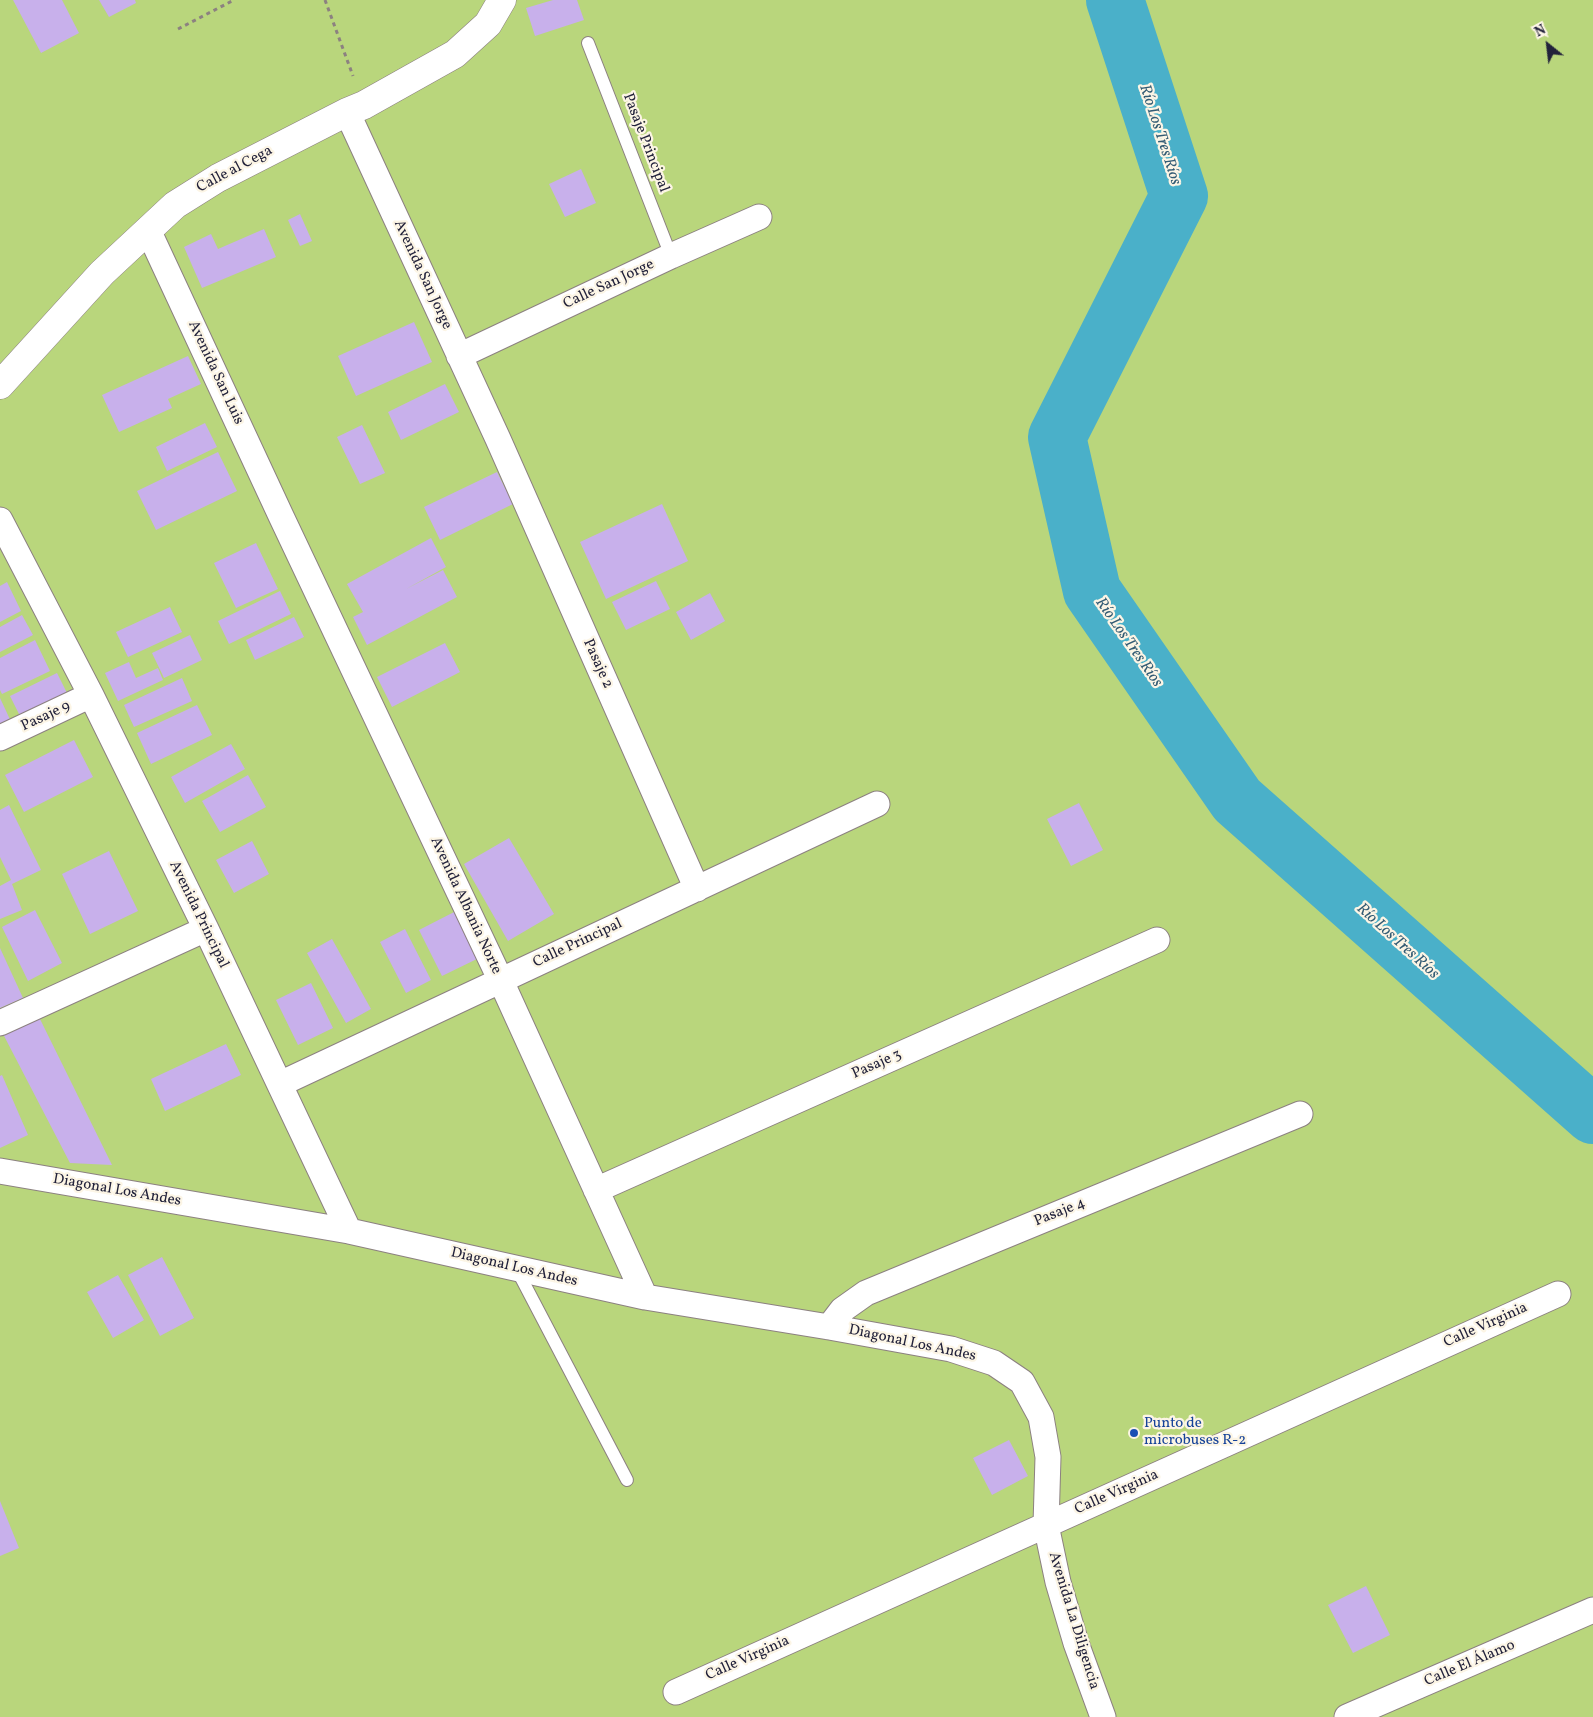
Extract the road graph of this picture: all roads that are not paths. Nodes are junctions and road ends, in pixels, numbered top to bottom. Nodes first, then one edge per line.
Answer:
1 (502, 0) edge
2 (588, 43) dead end
3 (356, 108) junction
4 (760, 217) dead end
5 (148, 230) junction
6 (672, 256) junction
7 (460, 356) junction
8 (0, 385) edge
9 (498, 439) joint
10 (281, 516) joint
11 (0, 520) edge
12 (91, 695) junction
13 (0, 738) edge
14 (877, 804) dead end
15 (697, 889) junction
16 (206, 929) junction
17 (1158, 940) dead end
18 (501, 981) junction
19 (0, 1024) edge
20 (280, 1084) junction
21 (1300, 1114) dead end
22 (0, 1171) edge
23 (596, 1190) junction
24 (349, 1231) junction
25 (516, 1268) junction
26 (1558, 1294) dead end
27 (646, 1297) junction
28 (829, 1327) junction
29 (1022, 1382) joint
30 (627, 1480) dead end
31 (1046, 1525) junction
32 (1593, 1610) edge
33 (676, 1692) dead end
34 (1103, 1717) edge
35 (1347, 1717) edge

1 - 3 street, Calle al Cega
2 - 6 lane, Pasaje Principal
3 - 5 street, Calle al Cega
3 - 7 street, Avenida San Jorge
4 - 6 street, Calle San Jorge
5 - 8 street, Calle al Cega
5 - 10 street, Avenida San Luis
6 - 7 street, Calle San Jorge
7 - 9 street, Avenida San Jorge
9 - 15 street, Pasaje 2
10 - 18 street, Avenida Albania Norte
11 - 12 street, Avenida Principal
12 - 13 street, Pasaje 9
12 - 16 street, Avenida Principal
14 - 15 street, Calle Principal
15 - 18 street, Calle Principal
16 - 19 street
16 - 20 street, Avenida Principal
17 - 23 street, Pasaje 3
18 - 20 street, Calle Principal
18 - 23 street, Avenida Albania Norte
20 - 24 street, Avenida Principal
21 - 28 street, Pasaje 4
22 - 24 street, Diagonal Los Andes
23 - 27 street, Avenida Albania Norte
24 - 25 street, Diagonal Los Andes
25 - 27 street, Diagonal Los Andes
25 - 30 lane
26 - 31 street, Calle Virginia
27 - 28 street, Diagonal Los Andes
28 - 29 street, Diagonal Los Andes
29 - 31 street, Avenida La Diligencia
31 - 33 street, Calle Virginia
31 - 34 street, Avenida La Diligencia
32 - 35 street, Calle El Álamo

